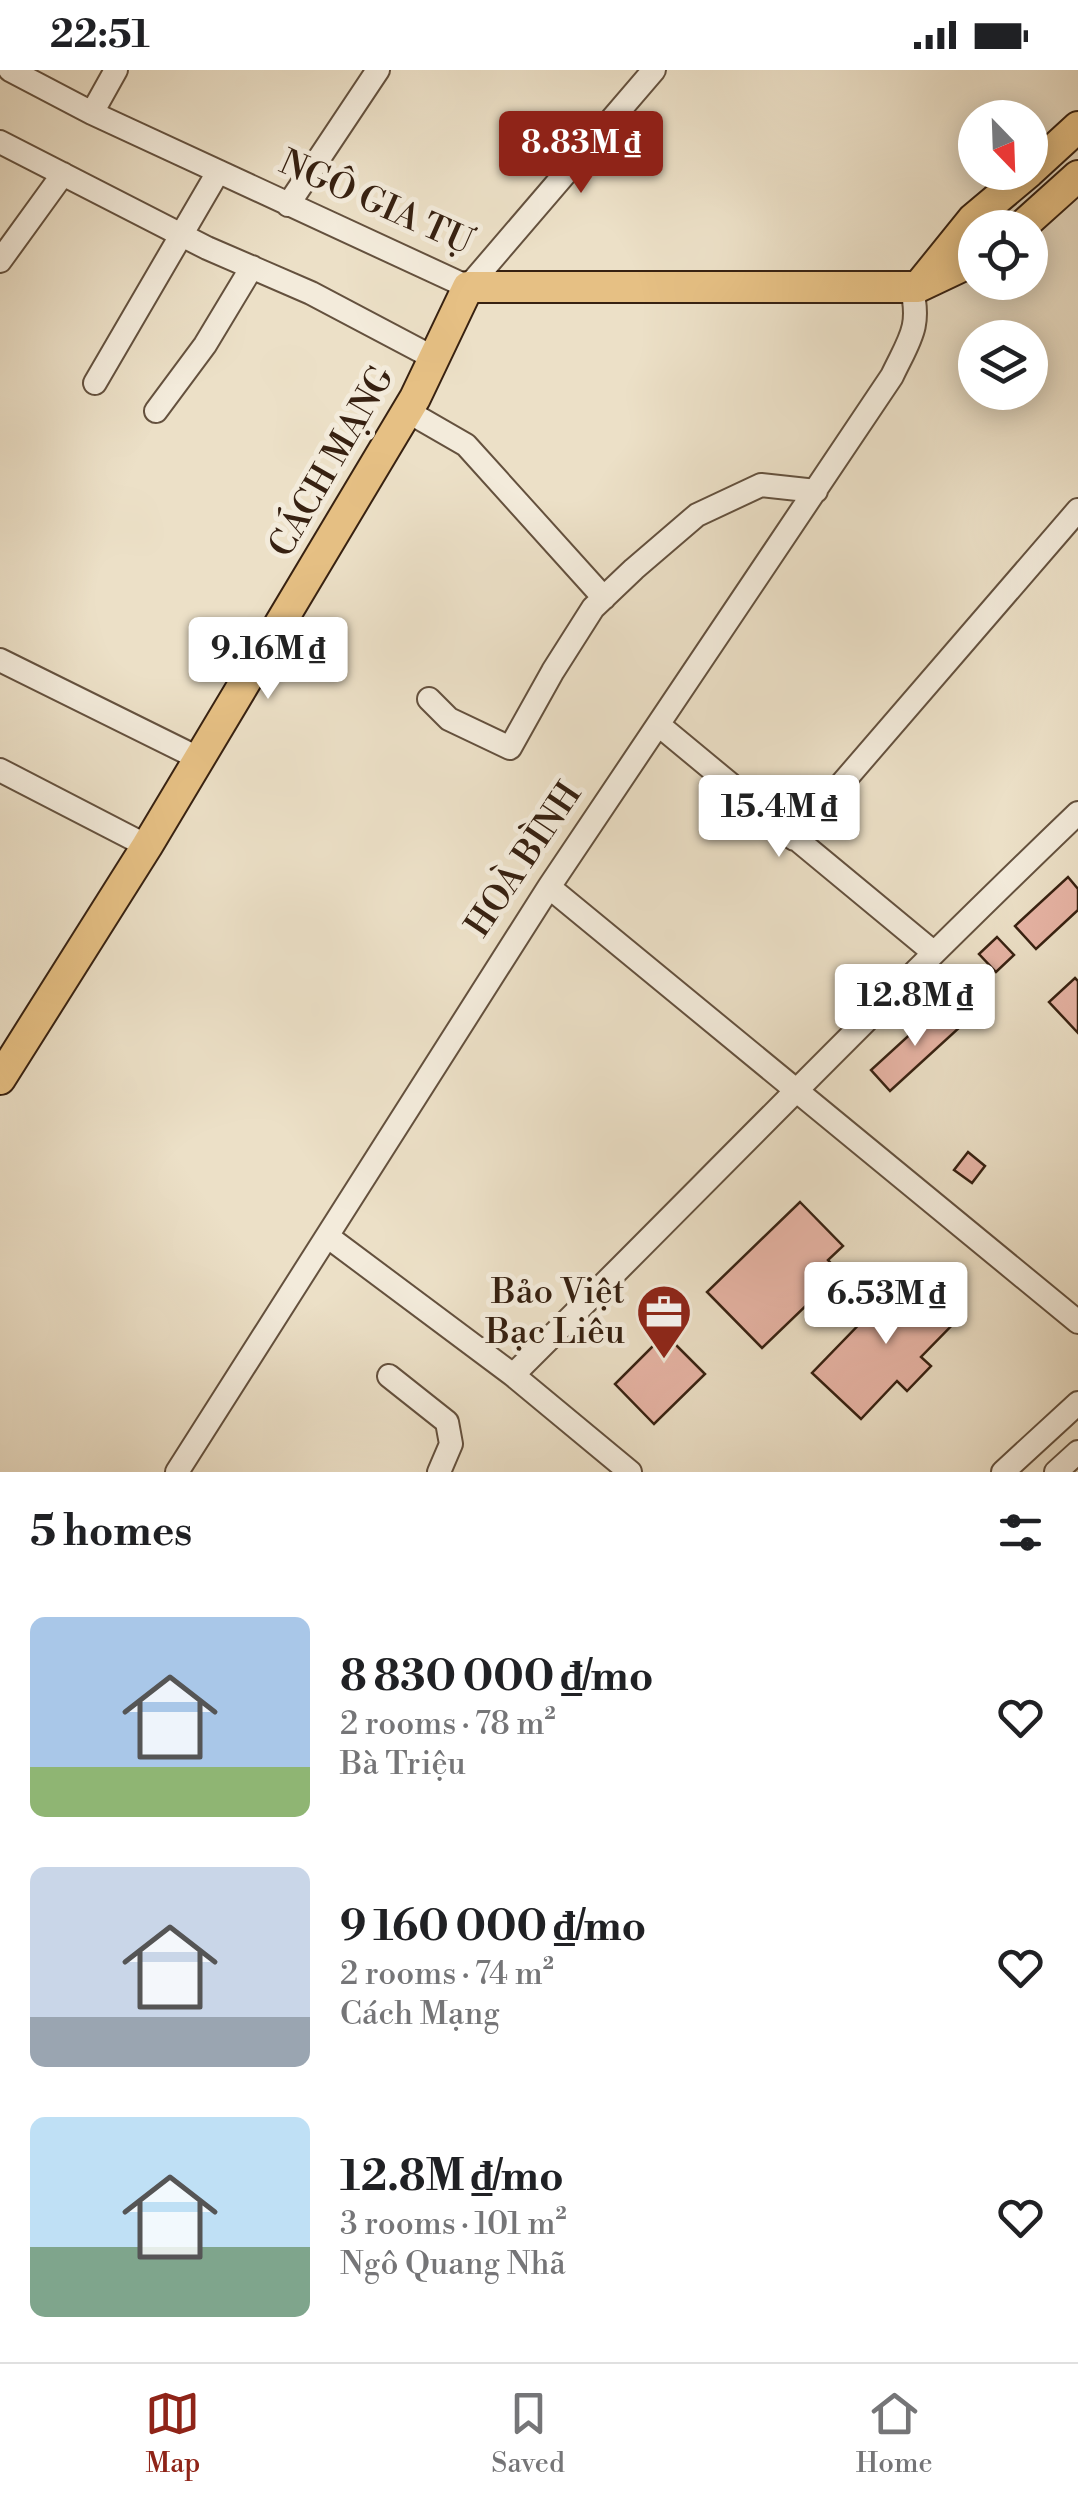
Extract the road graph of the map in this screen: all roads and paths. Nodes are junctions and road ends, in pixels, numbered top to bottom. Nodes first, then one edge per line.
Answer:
1 (116, 70) edge
2 (378, 70) edge
3 (654, 70) edge
4 (24, 73) edge
5 (92, 113) junction
6 (1078, 127) edge
7 (0, 142) edge
8 (1048, 154) edge
9 (218, 172) junction
10 (63, 174) junction
11 (1068, 186) edge
12 (1007, 190) edge
13 (288, 205) junction
14 (1041, 210) edge
15 (182, 235) junction
16 (0, 261) edge
17 (958, 267) edge
18 (252, 268) junction
19 (914, 286) junction
20 (468, 287) junction
21 (434, 358) junction
22 (95, 383) dead end
23 (156, 411) dead end
24 (407, 411) junction
25 (816, 491) junction
26 (1078, 510) edge
27 (604, 598) junction
28 (0, 660) edge
29 (430, 699) dead end
30 (660, 726) junction
31 (200, 759) junction
32 (0, 770) edge
33 (1078, 813) edge
34 (794, 839) junction
35 (148, 846) junction
36 (549, 887) junction
37 (933, 952) junction
38 (0, 1079) edge
39 (798, 1091) junction
40 (327, 1236) junction
41 (1078, 1322) edge
42 (513, 1375) junction
43 (388, 1376) dead end
44 (1078, 1403) edge
45 (1078, 1452) edge
46 (177, 1472) edge
47 (440, 1472) edge
48 (630, 1472) edge
49 (1003, 1472) edge
50 (1056, 1472) edge

1 - 5 street
2 - 13 street
3 - 20 street
4 - 5 street, NGÔ GIA TỰ
5 - 9 street, NGÔ GIA TỰ
6 - 8 main road
7 - 10 street
9 - 13 street, NGÔ GIA TỰ
9 - 15 street
10 - 15 street
10 - 16 street
11 - 14 main road
12 - 19 main road
13 - 20 street, NGÔ GIA TỰ
15 - 18 street
15 - 22 street
17 - 19 main road
18 - 21 street
18 - 23 street
19 - 20 main road, NGÔ GIA TỰ
19 - 25 street, HOÀ BÌNH
20 - 21 main road, CÁCH MẠNG
21 - 24 main road, CÁCH MẠNG
24 - 27 street
24 - 31 main road, CÁCH MẠNG
25 - 27 street
25 - 30 street, HOÀ BÌNH
26 - 34 street
27 - 29 street
28 - 31 street
30 - 34 street
30 - 36 street, HOÀ BÌNH
31 - 35 main road, CÁCH MẠNG
32 - 35 street
33 - 37 street
34 - 37 street
35 - 38 main road, CÁCH MẠNG
36 - 39 street
36 - 40 street, HOÀ BÌNH
37 - 39 street
39 - 41 street
39 - 42 street
40 - 42 street
40 - 46 street, HOÀ BÌNH
42 - 48 street
43 - 47 street
44 - 49 street
45 - 50 street

